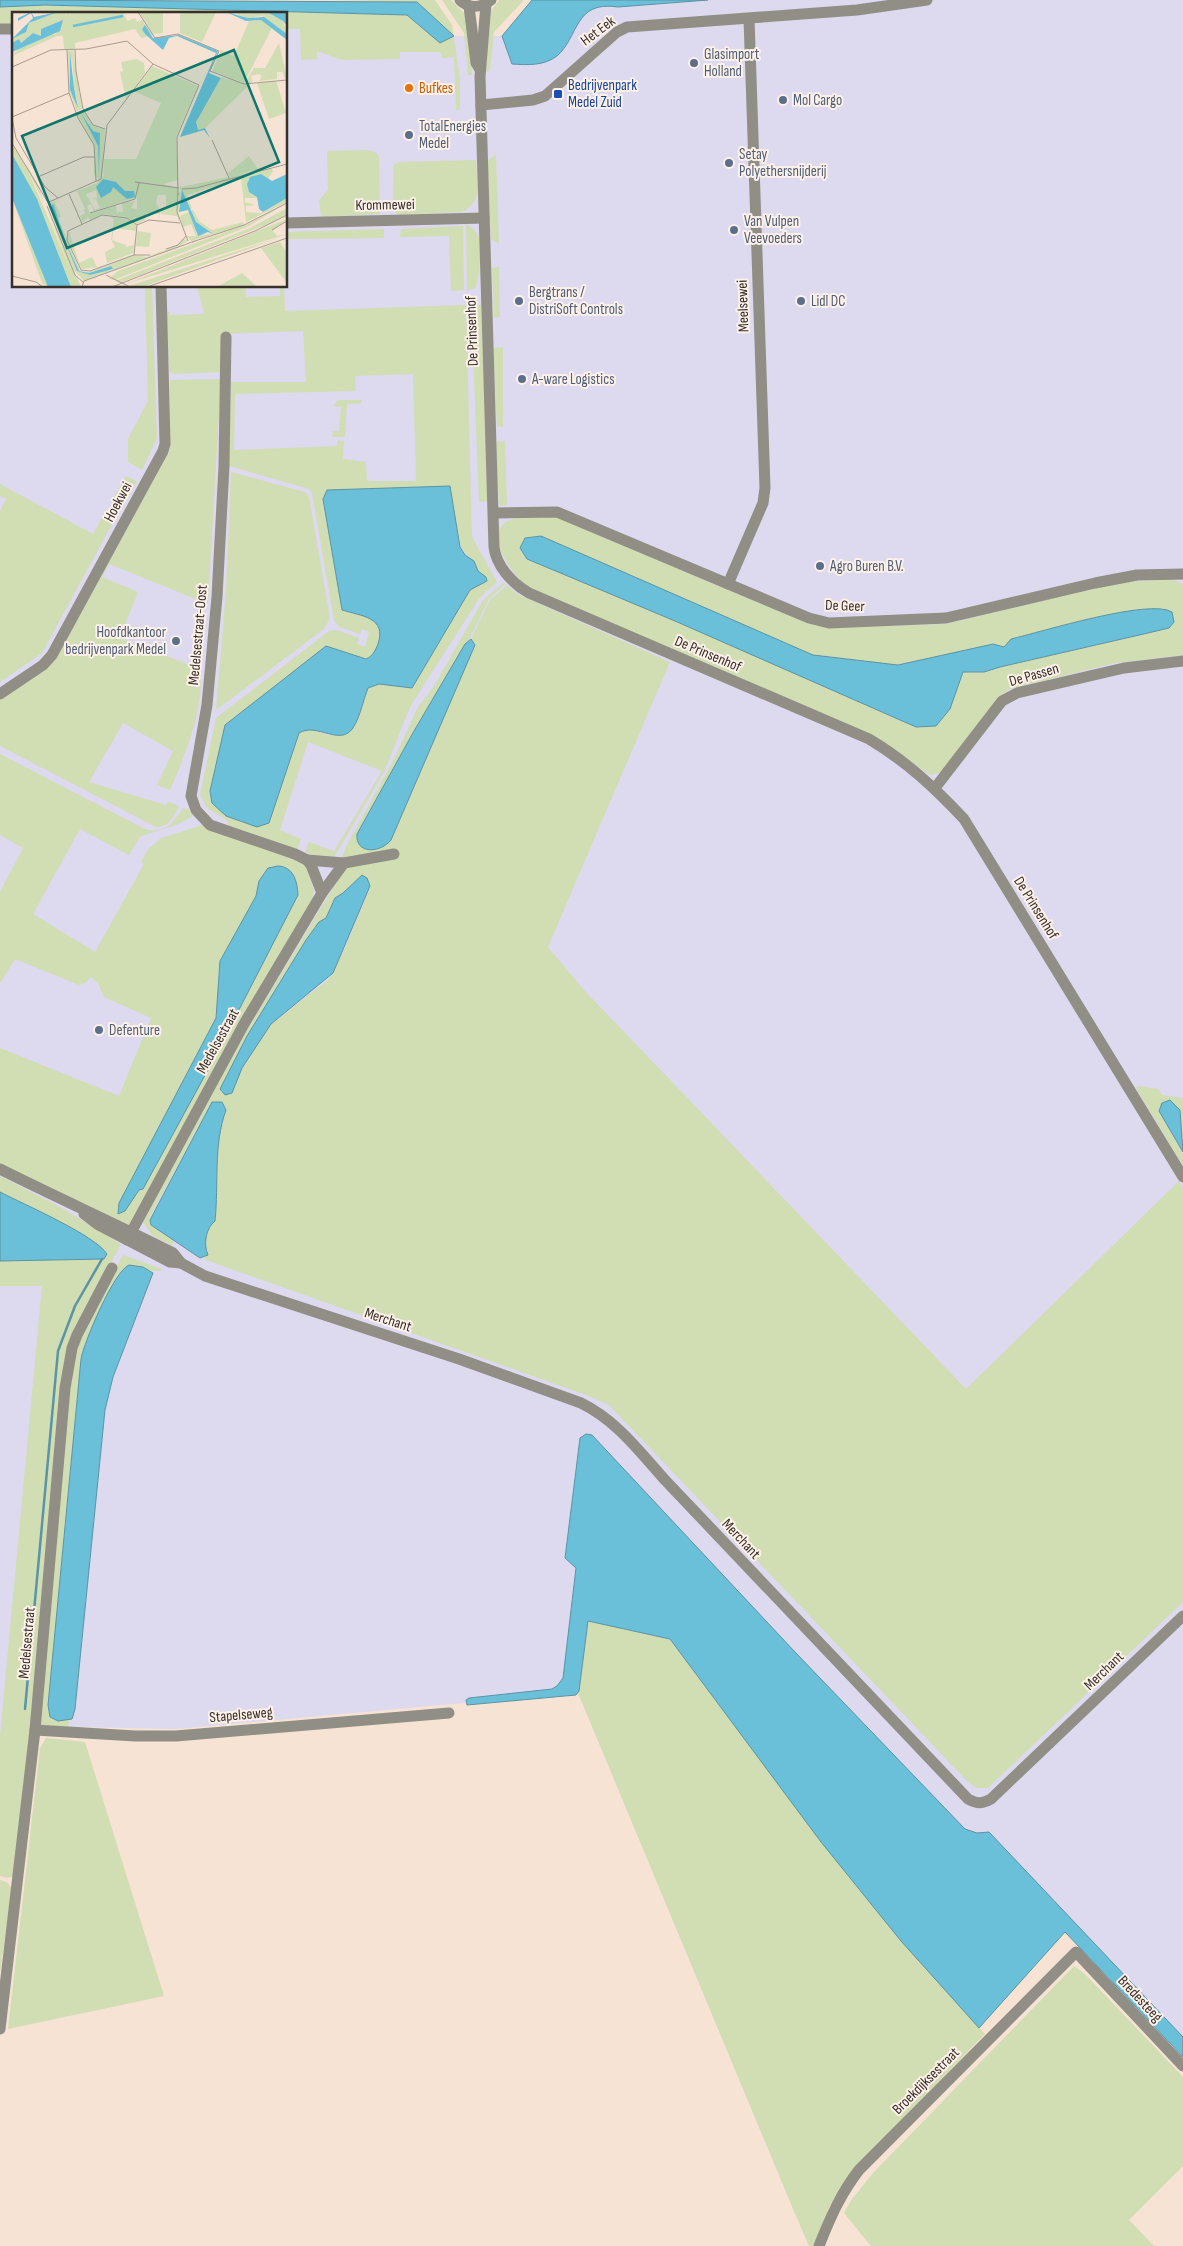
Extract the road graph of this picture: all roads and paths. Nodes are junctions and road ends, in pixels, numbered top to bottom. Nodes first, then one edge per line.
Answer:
1 (927, 0) edge
2 (488, 2) edge
3 (464, 3) edge
4 (748, 19) junction
5 (480, 69) junction
6 (481, 105) junction
7 (484, 218) junction
8 (288, 223) edge
9 (161, 288) edge
10 (226, 337) dead end
11 (494, 513) junction
12 (1183, 574) edge
13 (728, 584) junction
14 (1183, 661) edge
15 (0, 694) edge
16 (935, 788) junction
17 (394, 854) dead end
18 (307, 860) junction
19 (344, 863) junction
20 (322, 894) junction
21 (0, 1169) edge
22 (1183, 1177) edge
23 (129, 1236) junction
24 (112, 1268) dead end
25 (1183, 1616) edge
26 (449, 1713) dead end
27 (35, 1730) junction
28 (1076, 1952) joint
29 (0, 2029) edge
30 (1183, 2066) edge
31 (819, 2246) edge

1 - 4 street, Het Eek
2 - 3 street
2 - 5 street, De Prinsenhof
3 - 5 street, De Prinsenhof
4 - 6 street, Het Eek
4 - 13 street, Meelsewei
5 - 6 street, De Prinsenhof
6 - 7 street, De Prinsenhof
7 - 8 street, Krommewei
7 - 11 street, De Prinsenhof
9 - 15 street, Hoekwei
10 - 18 street, Medelsestraat-Oost
11 - 13 street, De Geer
11 - 16 street, De Prinsenhof
12 - 13 street, De Geer
14 - 16 street, De Passen
16 - 22 street, De Prinsenhof
17 - 19 street
18 - 19 street, Medelsestraat-Oost
18 - 20 street
19 - 20 street, Medelsestraat
20 - 23 street, Medelsestraat
21 - 23 street, Merchant
23 - 25 street, Merchant
24 - 27 street, Medelsestraat
26 - 27 street, Stapelseweg
27 - 29 street, Medelsestraat
28 - 30 street, Bredesteeg
28 - 31 street, Broekdijksestraat

